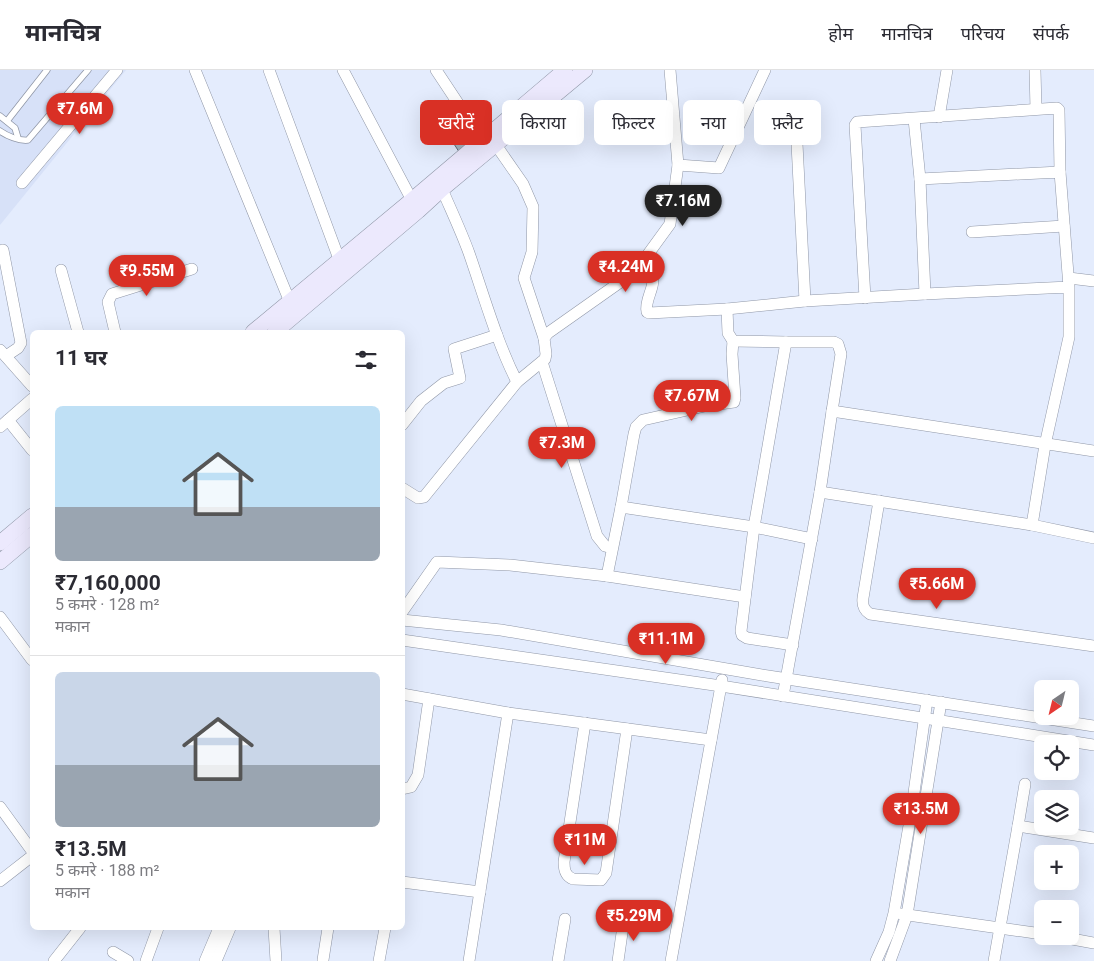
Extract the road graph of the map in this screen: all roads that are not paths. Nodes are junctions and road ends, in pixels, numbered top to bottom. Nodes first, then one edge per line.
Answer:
1 (47, 70) edge
2 (88, 70) edge
3 (117, 70) edge
4 (195, 70) edge
5 (343, 70) edge
6 (436, 70) edge
7 (564, 70) edge
8 (585, 70) edge
9 (670, 70) edge
10 (765, 70) edge
11 (947, 70) edge
12 (1035, 70) edge
13 (271, 71) edge
14 (458, 100) edge
15 (1036, 109) junction
16 (0, 116) edge
17 (939, 117) junction
18 (914, 119) junction
19 (7, 121) junction
20 (0, 131) edge
21 (18, 138) junction
22 (492, 140) edge
23 (492, 141) edge
24 (487, 145) edge
25 (487, 145) edge
26 (491, 145) edge
27 (797, 145) edge
28 (678, 165) junction
29 (1060, 172) junction
30 (920, 179) junction
31 (22, 183) dead end
32 (442, 189) junction
33 (415, 206) junction
34 (1064, 226) junction
35 (972, 232) dead end
36 (3, 250) dead end
37 (342, 267) junction
38 (638, 268) junction
39 (192, 269) dead end
40 (61, 270) dead end
41 (1094, 281) edge
42 (1069, 283) junction
43 (926, 294) junction
44 (6, 296) edge
45 (865, 298) junction
46 (805, 301) junction
47 (293, 309) junction
48 (727, 309) junction
49 (77, 330) edge
50 (115, 330) edge
51 (256, 330) edge
52 (277, 330) edge
53 (497, 335) junction
54 (544, 338) junction
55 (733, 341) junction
56 (786, 342) junction
57 (3, 353) edge
58 (542, 362) junction
59 (517, 382) junction
60 (30, 384) edge
61 (30, 402) edge
62 (832, 411) junction
63 (405, 421) edge
64 (4, 423) edge
65 (1045, 445) junction
66 (30, 448) edge
67 (1094, 451) edge
68 (405, 490) edge
69 (820, 492) junction
70 (879, 501) junction
71 (621, 507) junction
72 (30, 518) edge
73 (1032, 525) junction
74 (754, 528) junction
75 (30, 537) edge
76 (1094, 538) edge
77 (812, 539) junction
78 (0, 543) edge
79 (612, 548) junction
80 (0, 562) edge
81 (607, 576) junction
82 (745, 598) junction
83 (405, 608) edge
84 (0, 617) edge
85 (405, 620) edge
86 (405, 640) edge
87 (793, 645) junction
88 (1094, 646) edge
89 (30, 657) edge
90 (724, 668) junction
91 (787, 678) junction
92 (721, 686) junction
93 (405, 695) edge
94 (783, 696) junction
95 (429, 699) junction
96 (927, 700) junction
97 (941, 702) junction
98 (508, 713) junction
99 (925, 718) junction
100 (938, 720) junction
101 (585, 723) junction
102 (1094, 726) edge
103 (627, 729) junction
104 (711, 740) junction
105 (1094, 744) edge
106 (1025, 784) dead end
107 (405, 788) edge
108 (0, 807) edge
109 (1018, 826) junction
110 (1094, 838) edge
111 (30, 848) edge
112 (30, 858) edge
113 (0, 881) edge
114 (405, 882) edge
115 (480, 892) junction
116 (894, 913) junction
117 (907, 915) junction
118 (565, 919) dead end
119 (624, 919) dead end
120 (1001, 927) junction
121 (78, 930) edge
122 (157, 930) edge
123 (218, 930) edge
124 (229, 930) edge
125 (274, 930) edge
126 (328, 930) edge
127 (385, 930) edge
128 (1034, 933) edge
129 (1079, 940) edge
130 (1094, 943) edge
131 (113, 952) dead end
132 (323, 960) edge
133 (54, 961) edge
134 (128, 961) edge
135 (146, 961) edge
136 (205, 961) edge
137 (216, 961) edge
138 (276, 961) edge
139 (379, 961) edge
140 (469, 961) edge
141 (558, 961) edge
142 (618, 961) edge
143 (671, 961) edge
144 (876, 961) edge
145 (890, 961) edge
146 (994, 961) edge

1 - 19 lane
2 - 21 lane
3 - 31 street
4 - 47 street
5 - 33 street
6 - 14 street
7 - 22 street
8 - 23 street
9 - 28 street
10 - 28 street
11 - 17 street
12 - 15 street
13 - 37 street
15 - 17 street
15 - 29 street
16 - 19 lane
17 - 18 street
18 - 30 street
18 - 45 street
19 - 21 lane
20 - 21 lane
24 - 33 street
25 - 32 street
26 - 54 street
27 - 46 street
28 - 38 street
29 - 30 street
29 - 34 street
30 - 43 street
32 - 33 street
32 - 53 street
33 - 37 street
34 - 35 street
34 - 42 street
36 - 44 street
37 - 47 street
38 - 48 street
38 - 54 street
39 - 50 street
40 - 49 street
41 - 42 street
42 - 43 street
42 - 65 street
43 - 45 street
44 - 57 street
45 - 46 street
46 - 48 street
47 - 51 street
47 - 52 street
48 - 55 street
53 - 59 street
53 - 63 street
54 - 58 street
55 - 56 street
55 - 71 street
56 - 62 street
56 - 74 street
57 - 60 street
58 - 59 street
58 - 79 street
59 - 68 street
61 - 64 street
62 - 65 street
62 - 69 street
64 - 66 street
65 - 67 street
65 - 73 street
69 - 70 street
69 - 77 street
70 - 73 street
70 - 88 street
71 - 74 street
71 - 79 street
72 - 78 street
73 - 76 street
74 - 77 street
74 - 82 street
75 - 80 street
77 - 87 street
79 - 81 street
81 - 82 street
81 - 83 street
82 - 87 street
84 - 89 street
85 - 90 street
86 - 92 street
87 - 91 street
90 - 91 street
90 - 92 street
91 - 94 street
91 - 96 street
92 - 94 street
92 - 104 street
93 - 95 street
94 - 99 street
95 - 98 street
95 - 107 street
96 - 97 street
96 - 99 street
97 - 100 street
97 - 102 street
98 - 101 street
98 - 115 street
99 - 100 street
99 - 116 street
100 - 105 street
100 - 117 street
101 - 103 street
101 - 103 street
103 - 104 street
104 - 143 street
106 - 109 street
108 - 111 street
109 - 110 street
109 - 120 street
112 - 113 street
114 - 115 street
115 - 140 street
116 - 117 street
116 - 144 street
117 - 120 street
117 - 145 street
118 - 141 street
119 - 142 street
120 - 128 street
120 - 146 street
121 - 133 street
122 - 135 street
123 - 136 street
124 - 137 street
125 - 138 street
126 - 132 street
127 - 139 street
129 - 130 street
131 - 134 street

